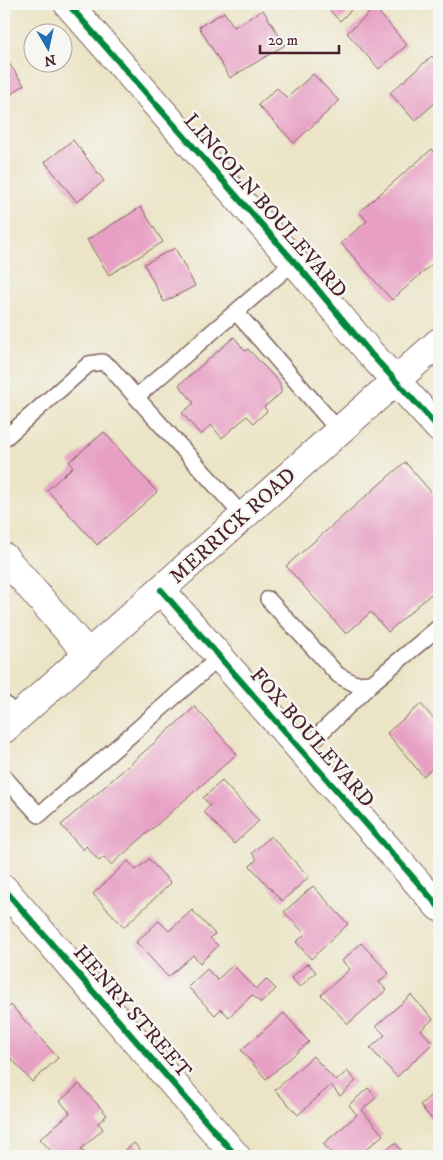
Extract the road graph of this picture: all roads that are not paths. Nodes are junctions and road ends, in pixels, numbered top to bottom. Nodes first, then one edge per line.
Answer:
1 (68, 4) edge
2 (294, 262) junction
3 (236, 312) junction
4 (439, 342) edge
5 (396, 379) junction
6 (136, 397) junction
7 (439, 428) edge
8 (339, 430) junction
9 (4, 439) edge
10 (244, 516) junction
11 (4, 557) edge
12 (161, 590) junction
13 (268, 599) dead end
14 (439, 627) edge
15 (89, 655) junction
16 (220, 657) junction
17 (372, 683) junction
18 (8, 717) edge
19 (302, 751) junction
20 (4, 777) edge
21 (4, 889) edge
22 (439, 907) edge
23 (236, 1156) edge

1 - 2 street, LINCOLN BOULEVARD
2 - 3 lane
2 - 5 street, LINCOLN BOULEVARD
3 - 6 lane
3 - 8 lane
4 - 5 street, MERRICK ROAD
5 - 7 street, LINCOLN BOULEVARD
5 - 8 street, MERRICK ROAD
6 - 9 lane
6 - 10 lane
8 - 10 street, MERRICK ROAD
10 - 12 street, MERRICK ROAD
11 - 15 street
12 - 15 street, MERRICK ROAD
12 - 16 street, FOX BOULEVARD
13 - 17 lane
14 - 17 lane
15 - 18 street, MERRICK ROAD
16 - 19 street, FOX BOULEVARD
16 - 20 lane
17 - 19 lane
19 - 22 street, FOX BOULEVARD
21 - 23 street, HENRY STREET

